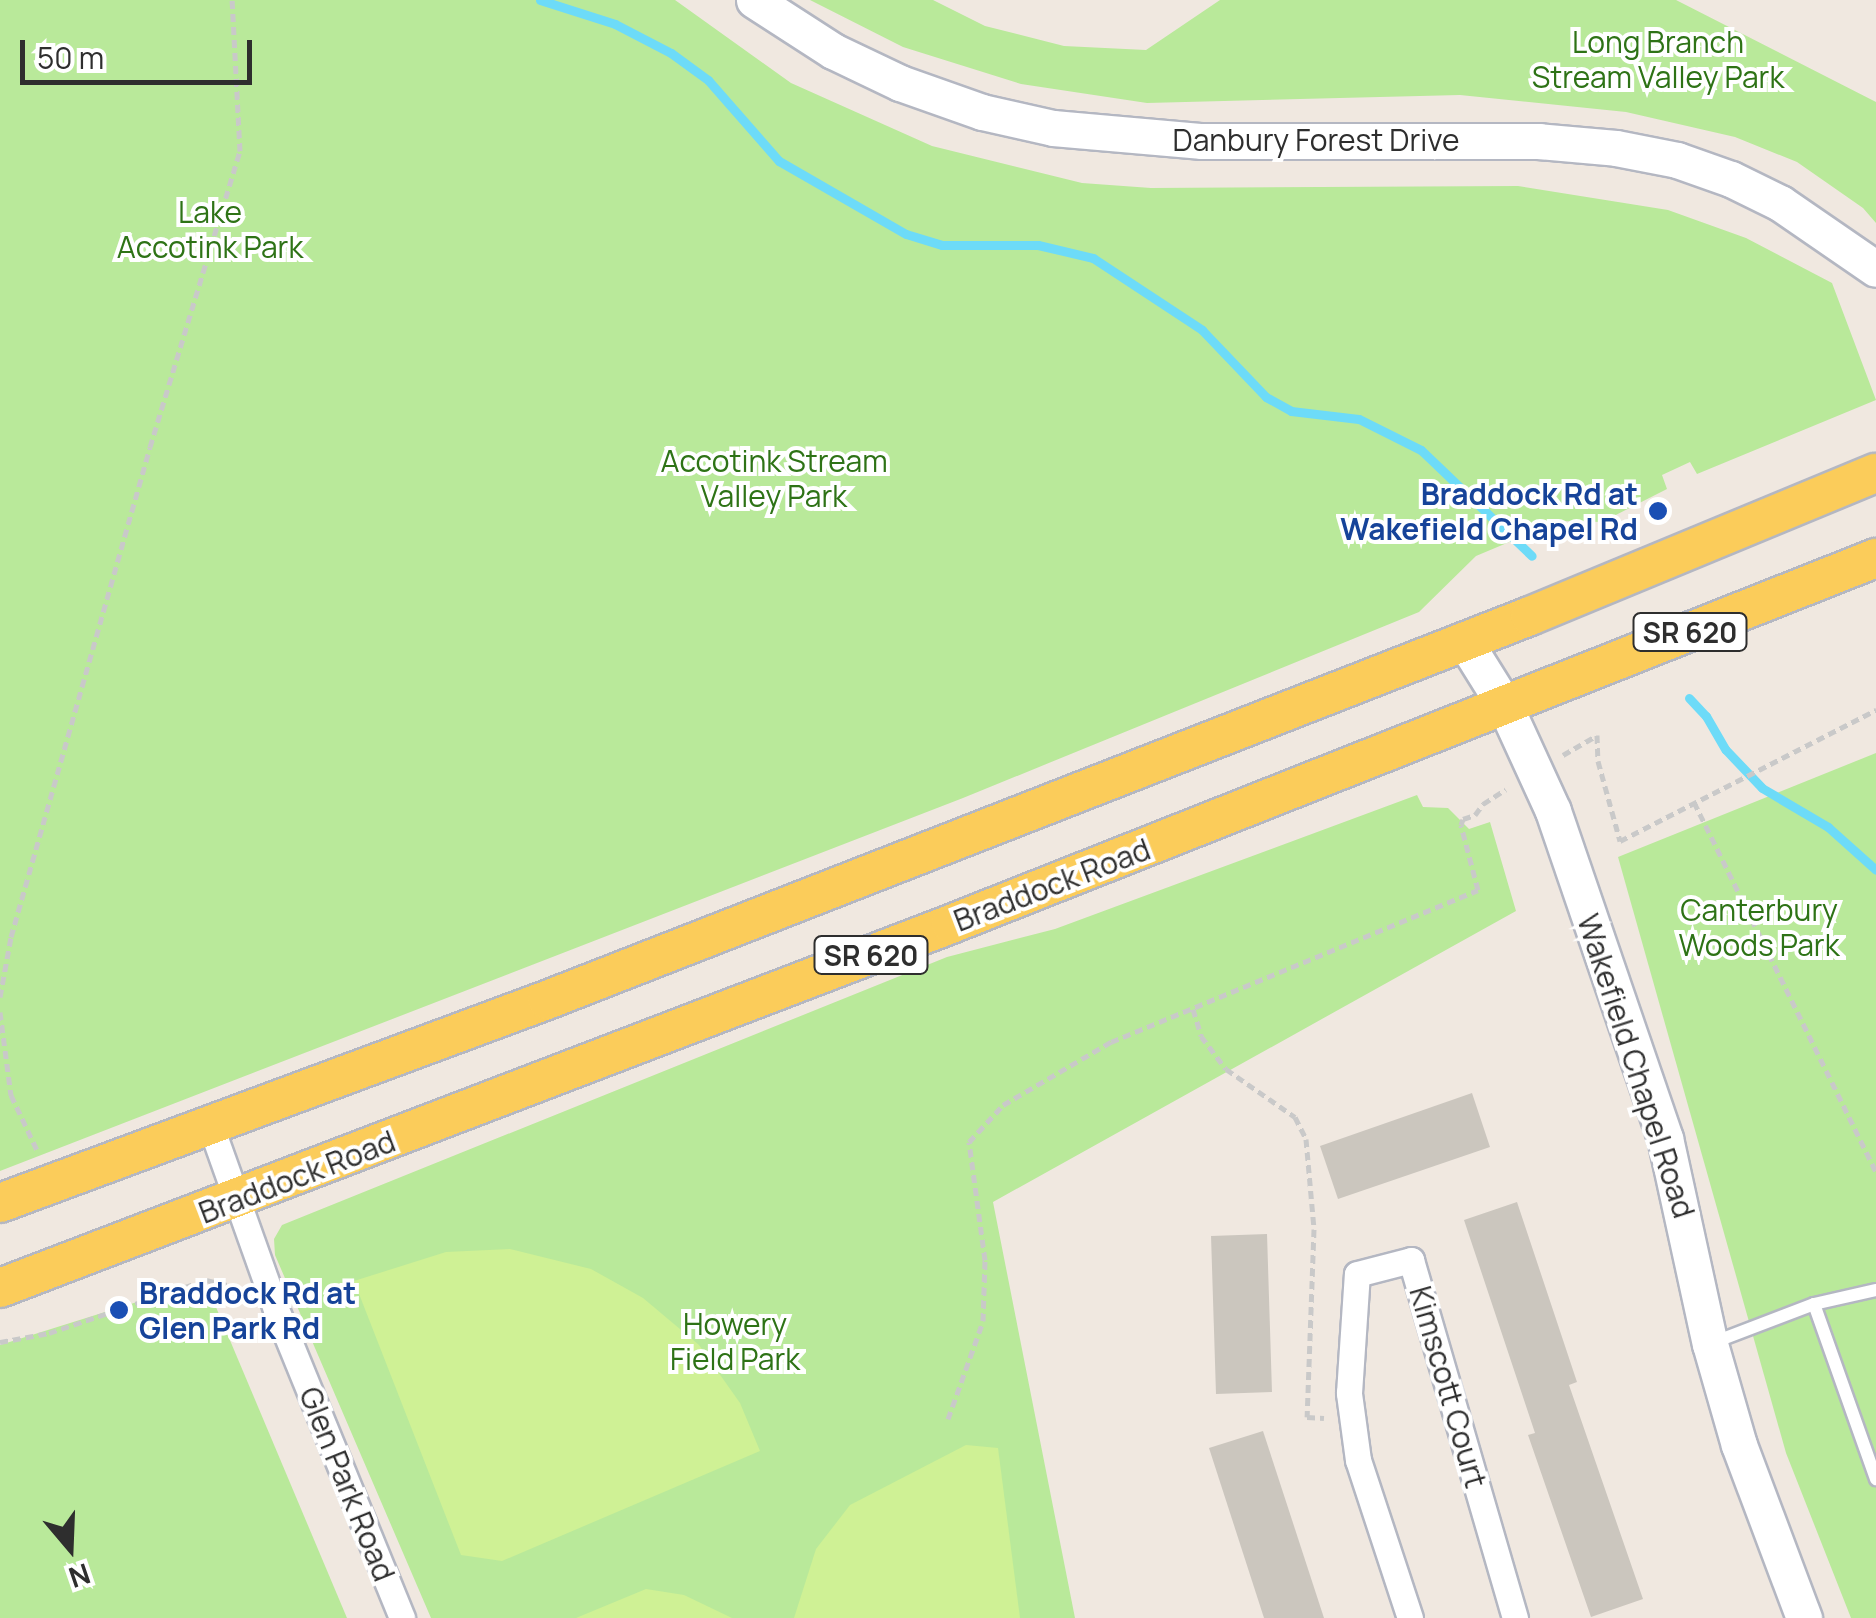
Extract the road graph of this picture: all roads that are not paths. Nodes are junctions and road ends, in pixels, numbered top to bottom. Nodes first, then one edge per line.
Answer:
1 (754, 0) edge
2 (1876, 269) edge
3 (1876, 474) edge
4 (1876, 558) edge
5 (1466, 642) junction
6 (1505, 706) junction
7 (210, 1124) junction
8 (236, 1200) junction
9 (0, 1202) edge
10 (0, 1288) edge
11 (1876, 1290) edge
12 (1814, 1304) junction
13 (1710, 1344) junction
14 (1876, 1479) edge
15 (402, 1618) edge
16 (1410, 1618) edge
17 (1515, 1618) edge
18 (1804, 1618) edge

1 - 2 street, Danbury Forest Drive
3 - 5 main road, SR 620
4 - 6 main road, Braddock Road / SR 620
5 - 6 street, Wakefield Chapel Road
5 - 7 main road, SR 620
6 - 8 main road, Braddock Road / SR 620
6 - 13 street, Wakefield Chapel Road
7 - 8 street, Glen Park Road
7 - 9 main road, SR 620
8 - 10 main road, Braddock Road / SR 620
8 - 15 street, Glen Park Road
11 - 12 lane
12 - 13 lane
12 - 14 lane
13 - 18 street, Wakefield Chapel Road
16 - 17 street, Kimscott Court

